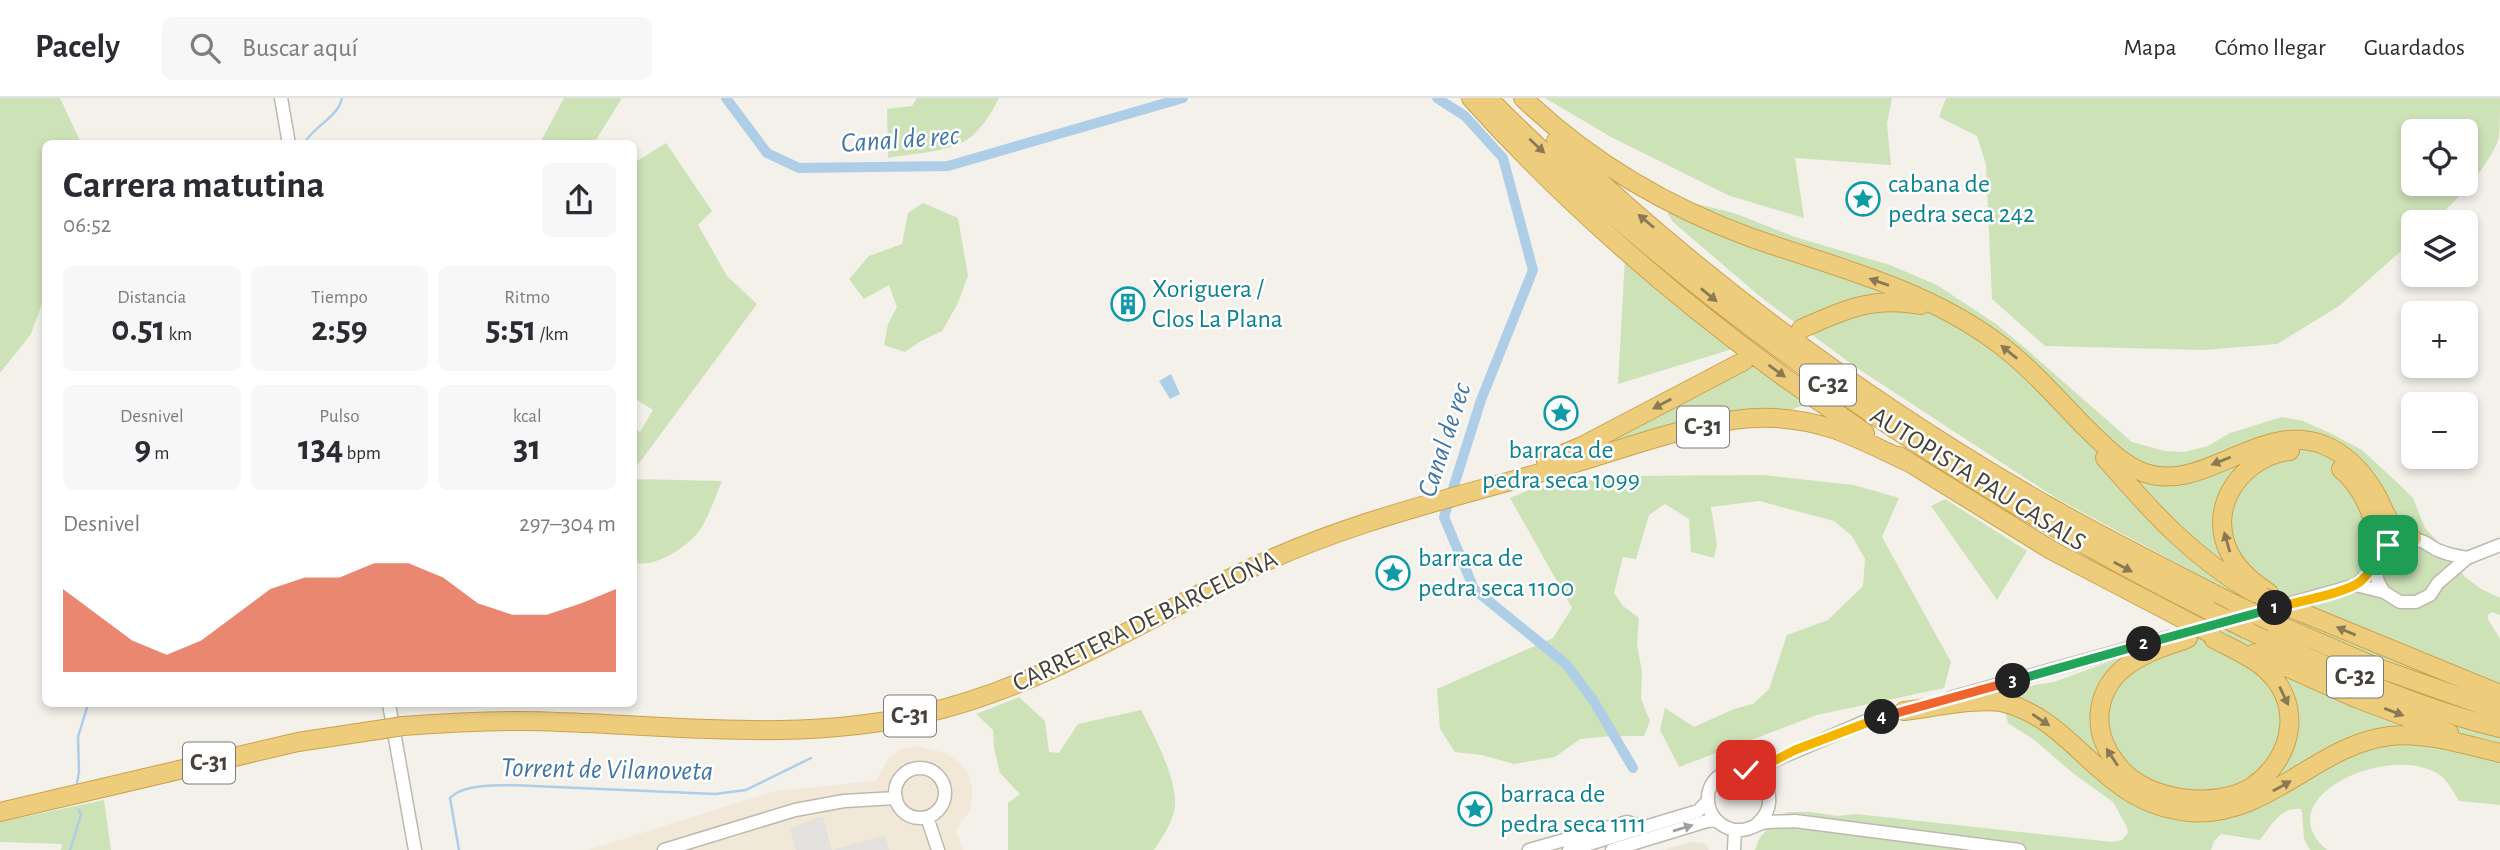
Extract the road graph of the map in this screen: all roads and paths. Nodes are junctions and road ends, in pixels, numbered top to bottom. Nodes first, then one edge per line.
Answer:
1 (281, 98) edge
2 (1471, 98) edge
3 (1488, 98) edge
4 (1513, 98) edge
5 (1523, 98) edge
6 (288, 140) edge
7 (1964, 320) junction
8 (1801, 329) dead end
9 (1744, 361) dead end
10 (2049, 390) junction
11 (1908, 462) junction
12 (1495, 484) junction
13 (2412, 538) junction
14 (2500, 545) edge
15 (2432, 548) junction
16 (2467, 558) junction
17 (2377, 562) junction
18 (2438, 583) junction
19 (2356, 585) junction
20 (2385, 592) junction
21 (2266, 595) junction
22 (2186, 625) junction
23 (2214, 636) junction
24 (390, 707) edge
25 (2487, 707) edge
26 (1905, 711) junction
27 (2467, 742) junction
28 (1795, 750) junction
29 (2500, 751) edge
30 (1750, 771) junction
31 (1768, 795) junction
32 (896, 798) junction
33 (1708, 801) junction
34 (0, 812) edge
35 (927, 817) junction
36 (1712, 821) junction
37 (1795, 821) junction
38 (1757, 824) junction
39 (1644, 827) junction
40 (1735, 830) junction
41 (415, 850) edge
42 (664, 850) edge
43 (938, 850) edge
44 (1529, 850) edge
45 (1569, 850) edge
46 (1612, 850) edge
47 (1734, 850) edge
48 (2019, 850) edge

1 - 6 street
2 -> 11 highway
3 -> 25 highway, AUTOPISTA PAU CASALS / C-32, bridge
25 -> 4 highway, AUTOPISTA PAU CASALS / C-32, bridge
7 -> 5 highway
7 - 8 highway
10 -> 7 highway
9 -> 12 highway, C-31
13 -> 10 highway
10 - 21 highway
11 - 12 highway, C-31
11 - 22 highway
12 - 34 highway, CARRETERA DE BARCELONA / C-31, bridge
13 - 15 street
13 - 17 street
14 - 16 street
15 - 16 street
15 - 18 street
16 - 18 street
17 - 19 street
17 - 20 street
21 -> 17 highway
18 - 20 street
19 - 20 street
19 - 22 street
25 -> 21 highway, bridge
22 - 23 highway, bridge
23 -> 22 highway
22 - 26 street
23 -> 27 highway
24 - 41 street
26 -> 27 highway
26 - 28 street
27 - 29 highway
28 - 30 street
28 - 31 street
30 - 31 street
30 - 33 street
31 - 37 street
31 - 38 street
32 - 35 street
32 - 35 street
32 - 42 street
33 - 36 street
33 - 39 street
35 - 43 street
36 - 40 street
46 -> 36 street
37 - 38 street
37 - 48 street
38 - 40 street
39 - 44 street
39 - 45 street
40 - 47 street

